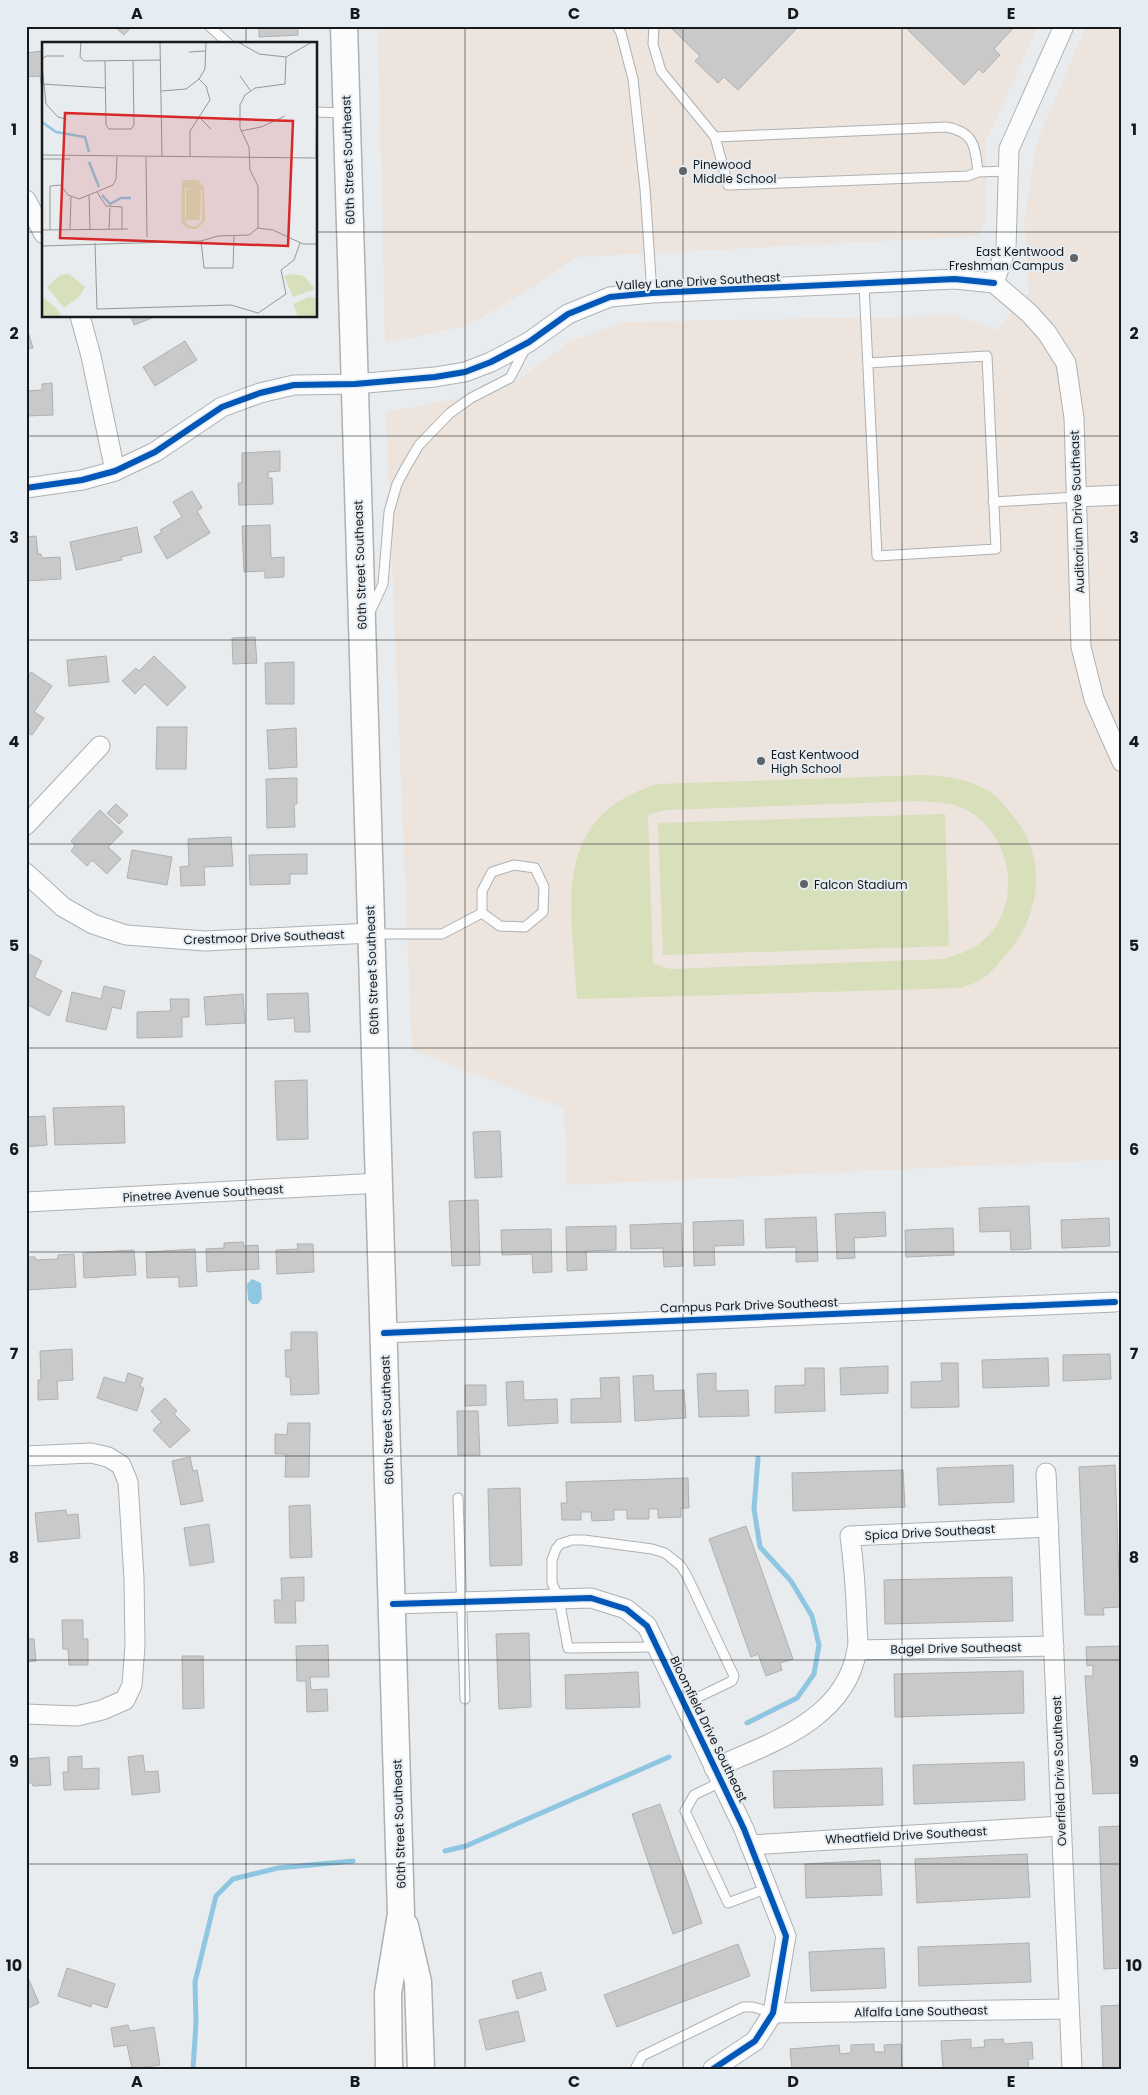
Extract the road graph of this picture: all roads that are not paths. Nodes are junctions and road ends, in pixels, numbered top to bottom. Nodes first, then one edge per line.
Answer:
1 (209, 26) edge
2 (344, 26) edge
3 (617, 26) edge
4 (654, 26) edge
5 (1064, 26) edge
6 (228, 42) edge
7 (318, 112) edge
8 (346, 114) junction
9 (715, 137) junction
10 (1008, 171) junction
11 (978, 172) junction
12 (26, 200) edge
13 (42, 230) edge
14 (994, 283) junction
15 (864, 284) junction
16 (652, 293) junction
17 (81, 318) edge
18 (529, 342) junction
19 (868, 363) junction
20 (355, 384) junction
21 (115, 471) junction
22 (26, 488) edge
23 (1122, 495) edge
24 (1077, 497) junction
25 (994, 502) junction
26 (362, 628) junction
27 (100, 746) dead end
28 (1122, 762) edge
29 (26, 825) edge
30 (26, 873) edge
31 (482, 913) junction
32 (371, 933) junction
33 (380, 1184) junction
34 (26, 1202) edge
35 (1114, 1302) dead end
36 (384, 1333) junction
37 (26, 1456) edge
38 (1046, 1473) dead end
39 (458, 1498) dead end
40 (1049, 1527) junction
41 (559, 1599) junction
42 (463, 1602) junction
43 (393, 1604) junction
44 (1054, 1646) junction
45 (657, 1648) junction
46 (857, 1650) junction
47 (465, 1698) dead end
48 (684, 1704) junction
49 (26, 1714) edge
50 (718, 1775) junction
51 (1061, 1826) junction
52 (750, 1845) junction
53 (768, 1888) junction
54 (402, 1914) junction
55 (1069, 2009) junction
56 (773, 2013) junction
57 (389, 2069) edge
58 (421, 2069) edge
59 (635, 2069) edge
60 (714, 2069) edge
61 (1072, 2069) edge

1 - 6 lane
2 - 8 main road, 60th Street Southeast
3 - 16 lane
4 - 9 lane
5 - 10 street
7 - 8 lane
8 - 20 main road, 60th Street Southeast
9 - 11 lane
9 - 11 lane
10 - 11 lane
10 - 14 street
12 - 13 street
14 - 15 street, Valley Lane Drive Southeast
14 - 24 street, Auditorium Drive Southeast
15 - 16 street, Valley Lane Drive Southeast
15 - 19 lane
16 - 18 street, Valley Lane Drive Southeast
17 - 21 street
18 - 20 street, Valley Lane Drive Southeast
18 - 26 lane
19 - 25 lane
19 - 25 lane
20 - 21 street, Valley Lane Drive Southeast
20 - 26 main road, 60th Street Southeast
21 - 22 street, Valley Lane Drive Southeast
23 - 24 street
24 - 25 lane
24 - 28 street, Auditorium Drive Southeast
26 - 32 main road, 60th Street Southeast
27 - 29 street
30 - 32 street, Crestmoor Drive Southeast
31 - 31 lane
31 - 32 lane
32 - 33 main road, 60th Street Southeast
33 - 34 street, Pinetree Avenue Southeast
33 - 36 main road, 60th Street Southeast
35 - 36 street, Campus Park Drive Southeast
36 - 43 main road, 60th Street Southeast
37 - 49 street
38 - 40 street, Overfield Drive Southeast
39 - 42 lane
40 - 44 street, Overfield Drive Southeast
40 - 46 street, Spica Drive Southeast
41 - 42 street, Bloomfield Drive Southeast
41 - 45 street, Bloomfield Drive Southeast
41 - 45 lane
41 - 48 lane
42 - 43 street, Bloomfield Drive Southeast
42 - 47 lane
43 - 54 main road, 60th Street Southeast
44 - 46 street, Bagel Drive Southeast
44 - 51 street, Overfield Drive Southeast
45 - 48 street, Bloomfield Drive Southeast
46 - 50 street, Spica Drive Southeast
48 - 50 street, Bloomfield Drive Southeast
50 - 52 street, Bloomfield Drive Southeast
50 - 53 lane
51 - 52 street, Wheatfield Drive Southeast
51 - 55 street, Overfield Drive Southeast
52 - 53 street, Bloomfield Drive Southeast
53 - 56 street, Bloomfield Drive Southeast
54 - 57 main road, 60th Street Southeast
54 - 58 main road, 60th Street Southeast
55 - 56 street, Alfalfa Lane Southeast
55 - 61 street, Overfield Drive Southeast
56 - 59 lane
56 - 60 street, Bloomfield Drive Southeast

